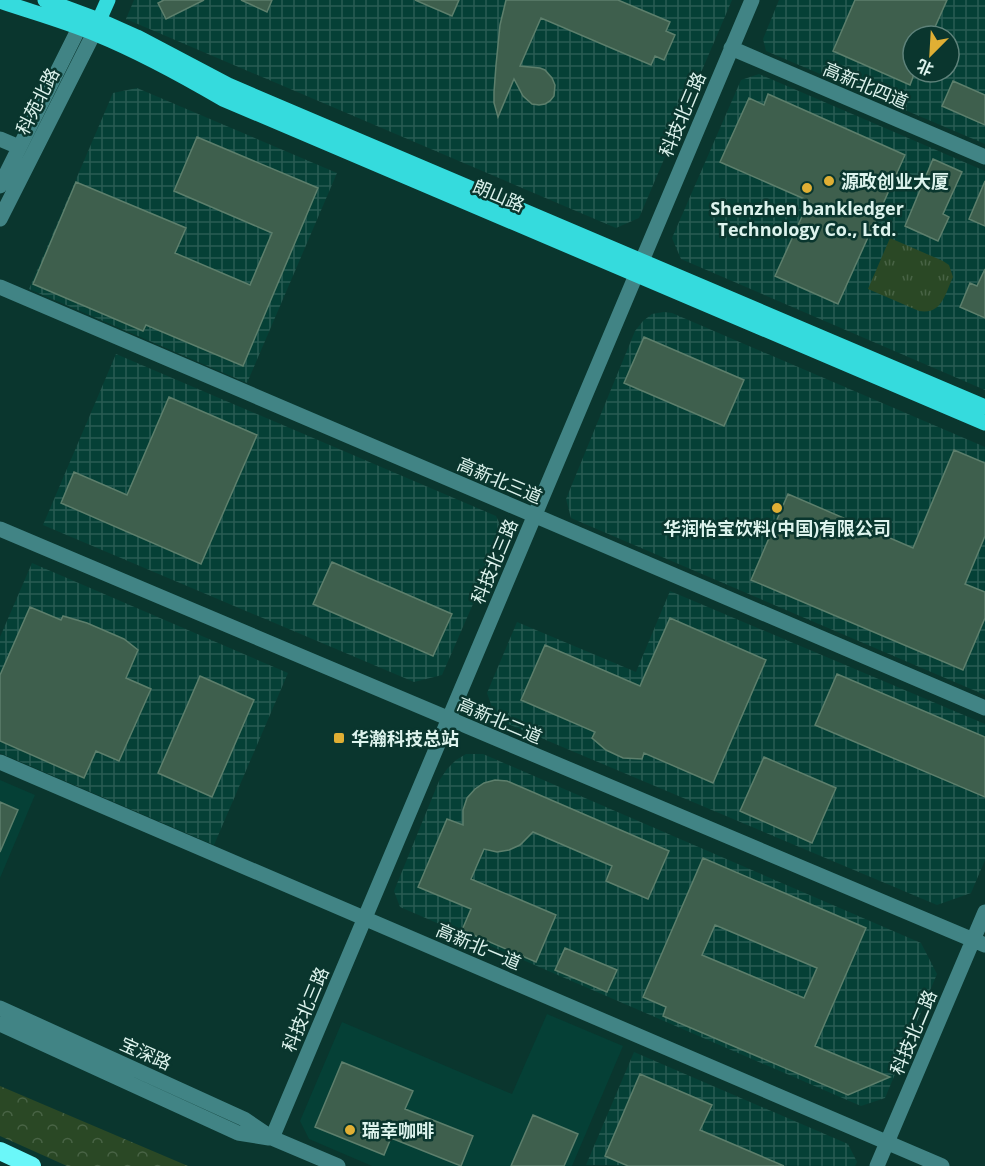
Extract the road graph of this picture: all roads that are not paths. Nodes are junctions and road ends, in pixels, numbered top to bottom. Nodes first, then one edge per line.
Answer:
1 (45, 0) edge
2 (108, 0) edge
3 (752, 0) edge
4 (0, 1) edge
5 (89, 19) edge
6 (731, 48) junction
7 (0, 139) edge
8 (19, 147) junction
9 (985, 157) edge
10 (0, 186) edge
11 (0, 219) edge
12 (639, 268) junction
13 (0, 287) edge
14 (985, 407) edge
15 (985, 423) edge
16 (534, 515) junction
17 (0, 530) edge
18 (985, 708) edge
19 (448, 719) junction
20 (0, 762) edge
21 (985, 912) edge
22 (364, 918) junction
23 (979, 943) edge
24 (0, 1008) edge
25 (0, 1024) edge
26 (272, 1138) junction
27 (887, 1142) junction
28 (0, 1151) edge
29 (32, 1166) edge
30 (338, 1166) edge
31 (877, 1166) edge
32 (942, 1166) edge

1 - 5 main road, 朗山路
2 - 5 main road, 科苑北路
3 - 6 street, 科技北三路
4 - 5 main road, 朗山路
5 - 8 street, 科苑北路
5 - 11 street, 科苑北路
5 - 12 main road, 朗山路
6 - 9 street, 高新北四道
6 - 12 street, 科技北三路
7 - 8 street
8 - 10 street, 科苑北路
12 - 14 main road, 朗山路
12 - 15 main road, 朗山路
12 - 16 street, 科技北三路
13 - 16 street, 高新北三道
16 - 18 street, 高新北三道
16 - 19 street, 科技北三路
17 - 19 street, 高新北二道
19 - 22 street, 科技北三路
19 - 23 street, 高新北二道
20 - 22 street, 高新北一道
21 - 23 street, 科技北二路
22 - 26 street, 科技北三路
22 - 27 street, 高新北一道
23 - 27 street, 科技北二路
24 - 26 street, 宝深路
25 - 26 street, 宝深路
26 - 30 street, 宝深路
27 - 31 street, 科技北二路
27 - 32 street, 高新北一道
28 - 29 highway

